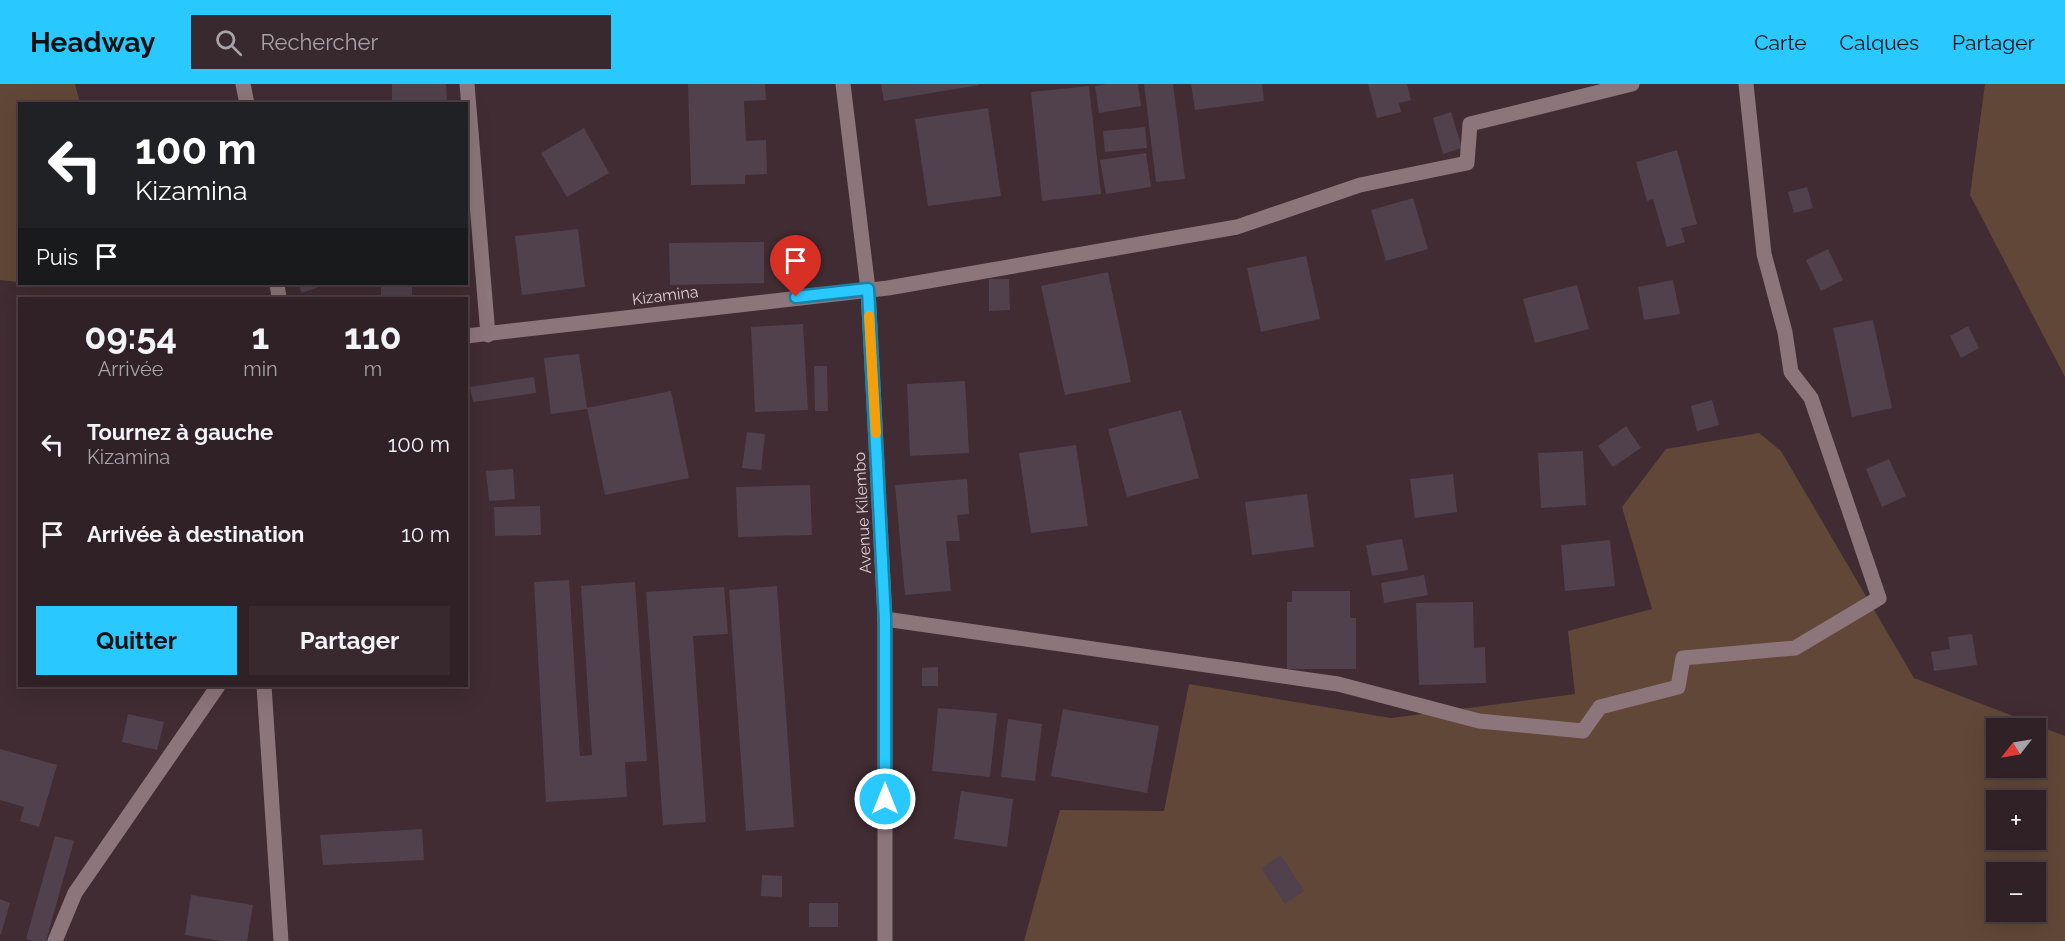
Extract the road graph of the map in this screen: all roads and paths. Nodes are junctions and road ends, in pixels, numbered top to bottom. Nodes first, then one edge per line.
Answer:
1 (243, 84) edge
2 (467, 84) edge
3 (843, 84) edge
4 (1632, 84) edge
5 (1746, 84) edge
6 (1579, 90) edge
7 (247, 102) edge
8 (868, 289) junction
9 (488, 335) junction
10 (468, 336) edge
11 (885, 619) junction
12 (217, 687) edge
13 (264, 687) edge
14 (55, 941) edge
15 (281, 941) edge
16 (885, 941) edge

1 - 7 street
2 - 9 street
3 - 8 street, Avenue Kilembo
4 - 6 street
5 - 11 street
6 - 8 street, Kizamina
8 - 9 street, Kizamina
8 - 11 street, Avenue Kilembo
9 - 10 street, Kizamina
11 - 16 street, Avenue Kilembo
12 - 14 street
13 - 15 street

